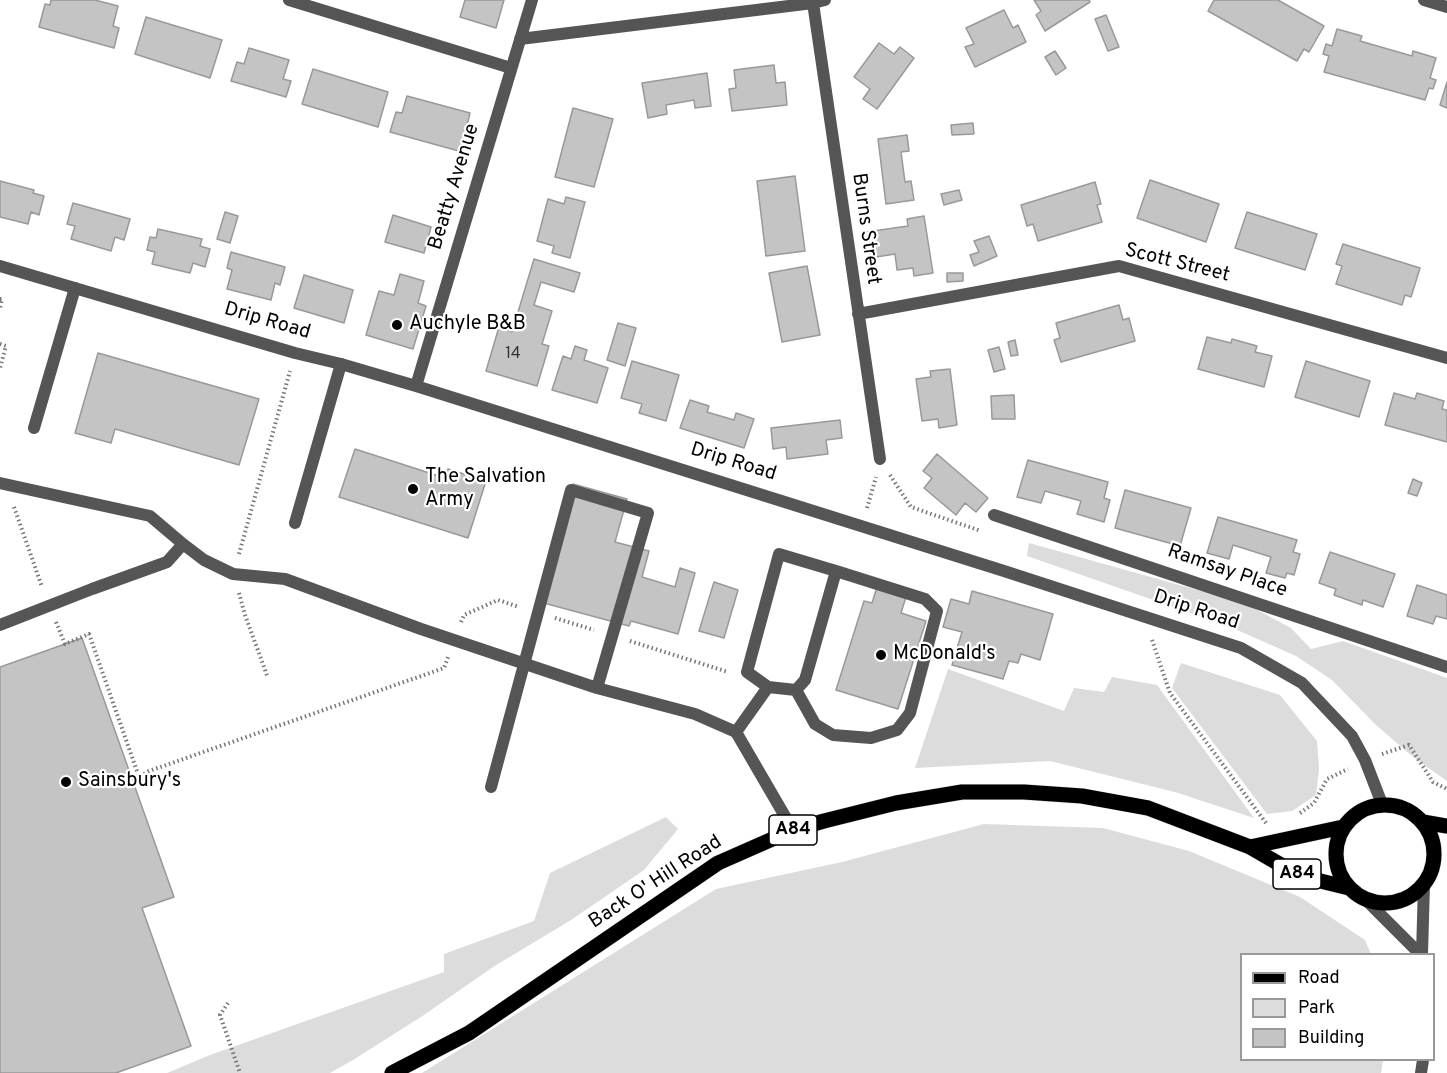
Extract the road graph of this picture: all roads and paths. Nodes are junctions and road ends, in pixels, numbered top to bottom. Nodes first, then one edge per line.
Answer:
1 (289, 0) edge
2 (532, 0) edge
3 (1424, 0) edge
4 (819, 2) edge
5 (1447, 7) edge
6 (520, 39) junction
7 (511, 68) junction
8 (0, 266) edge
9 (75, 288) junction
10 (0, 299) edge
11 (0, 308) edge
12 (858, 314) junction
13 (0, 344) edge
14 (295, 353) junction
15 (1447, 358) edge
16 (341, 364) junction
17 (0, 368) edge
18 (416, 386) junction
19 (34, 428) dead end
20 (880, 459) junction
21 (0, 483) edge
22 (7, 499) dead end
23 (994, 515) dead end
24 (295, 524) dead end
25 (862, 526) junction
26 (982, 531) dead end
27 (183, 544) junction
28 (836, 571) junction
29 (233, 574) junction
30 (49, 606) junction
31 (538, 612) junction
32 (1144, 617) junction
33 (0, 625) edge
34 (612, 635) junction
35 (455, 641) junction
36 (524, 663) junction
37 (1447, 667) edge
38 (268, 678) dead end
39 (597, 688) junction
40 (796, 690) junction
41 (764, 692) junction
42 (736, 732) junction
43 (491, 787) dead end
44 (1382, 804) junction
45 (1424, 822) junction
46 (1447, 826) edge
47 (1343, 827) junction
48 (793, 830) junction
49 (1284, 839) junction
50 (1250, 847) junction
51 (1447, 870) edge
52 (1426, 880) junction
53 (1350, 888) junction
54 (1365, 899) junction
55 (1420, 953) edge
56 (1421, 953) edge
57 (228, 1003) dead end
58 (240, 1073) edge
59 (392, 1073) edge

1 - 7 street
2 - 6 street, Beatty Avenue
3 - 5 street
4 - 6 street
4 - 12 street, Burns Street
6 - 7 street, Beatty Avenue
7 - 18 street, Beatty Avenue
8 - 9 street, Drip Road
9 - 14 street, Drip Road
9 - 19 street
10 - 11 path
12 - 15 street, Scott Street
12 - 20 street, Burns Street
13 - 17 path
14 - 16 street, Drip Road
14 - 29 path
16 - 18 street, Drip Road
16 - 24 street
18 - 25 street, Drip Road
20 - 25 path
20 - 26 path
21 - 27 street
22 - 30 path
23 - 37 street, Ramsay Place
25 - 32 street, Drip Road
27 - 29 street
27 - 30 street
28 - 40 street
28 - 40 street
28 - 41 street
29 - 35 street
29 - 38 path
30 - 33 street
30 - 35 path
31 - 34 path
31 - 34 street
31 - 35 path
31 - 36 street
32 - 44 street, Drip Road
32 - 49 path
34 - 39 street
34 - 41 path
35 - 36 street
36 - 39 street
36 - 43 street
39 - 42 street
40 - 41 street
41 - 42 street
42 - 48 street
44 - 45 main road
44 - 47 main road
45 - 46 main road
45 - 52 main road
47 - 49 main road, A84
47 - 53 main road
48 - 50 main road, Back O' Hill Road / A84
48 - 59 main road, Back O' Hill Road / A84
49 - 50 main road, A84
50 - 53 main road, A84
51 - 52 main road
52 - 54 main road
52 - 56 street
53 - 54 main road
54 - 55 street
57 - 58 path

